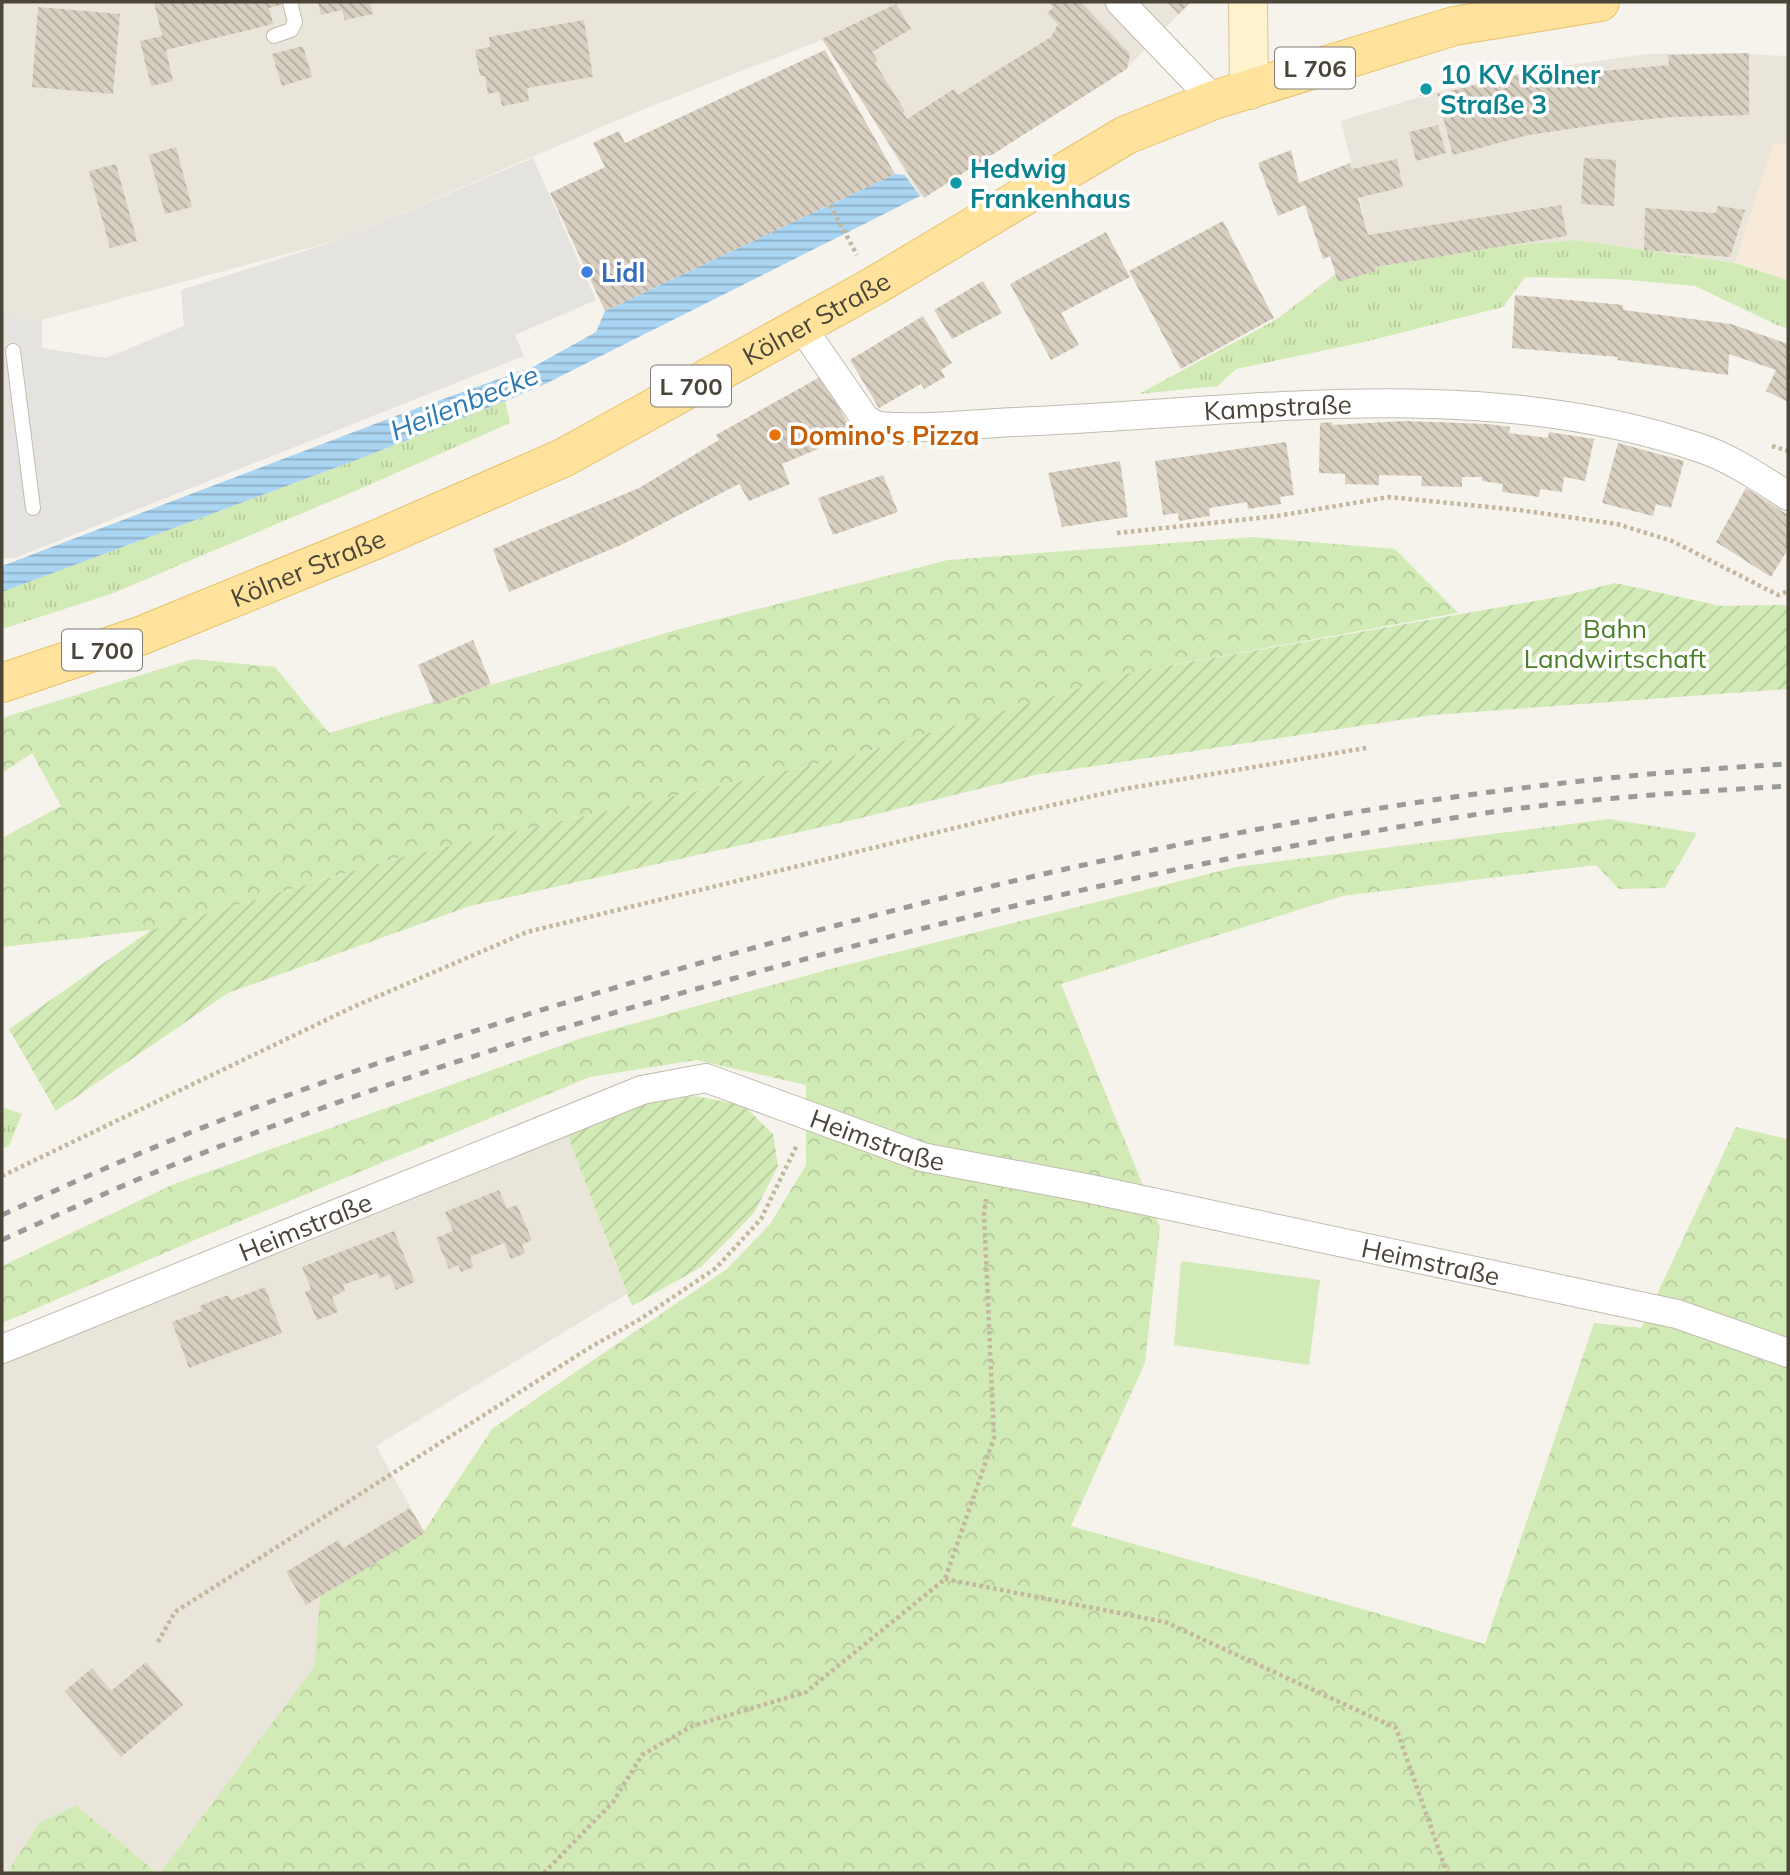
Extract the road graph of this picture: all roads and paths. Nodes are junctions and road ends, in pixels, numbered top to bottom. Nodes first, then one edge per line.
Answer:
1 (290, 2) edge
2 (1120, 2) edge
3 (1248, 2) edge
4 (1600, 2) edge
5 (274, 36) dead end
6 (1232, 95) junction
7 (830, 205) dead end
8 (851, 243) dead end
9 (801, 326) junction
10 (13, 351) dead end
11 (1788, 496) edge
12 (33, 508) dead end
13 (1117, 533) dead end
14 (1788, 591) edge
15 (2, 682) edge
16 (1366, 748) dead end
17 (794, 1112) junction
18 (991, 1170) junction
19 (2, 1175) edge
20 (2, 1349) edge
21 (1788, 1353) edge
22 (945, 1580) junction
23 (158, 1642) dead end
24 (544, 1873) edge
25 (1447, 1873) edge

1 - 5 lane
2 - 6 street
3 - 6 main road
4 - 6 main road, Kölner Straße / L 706
6 - 9 main road, Kölner Straße / L 700
7 - 8 path
9 - 11 street, Kampstraße
9 - 15 main road, Kölner Straße / L 700
10 - 12 lane
13 - 14 path
16 - 19 path
17 - 18 street, Heimstraße
17 - 20 street, Heimstraße
17 - 23 path
18 - 21 street, Heimstraße
18 - 22 path
22 - 24 path
22 - 25 path

